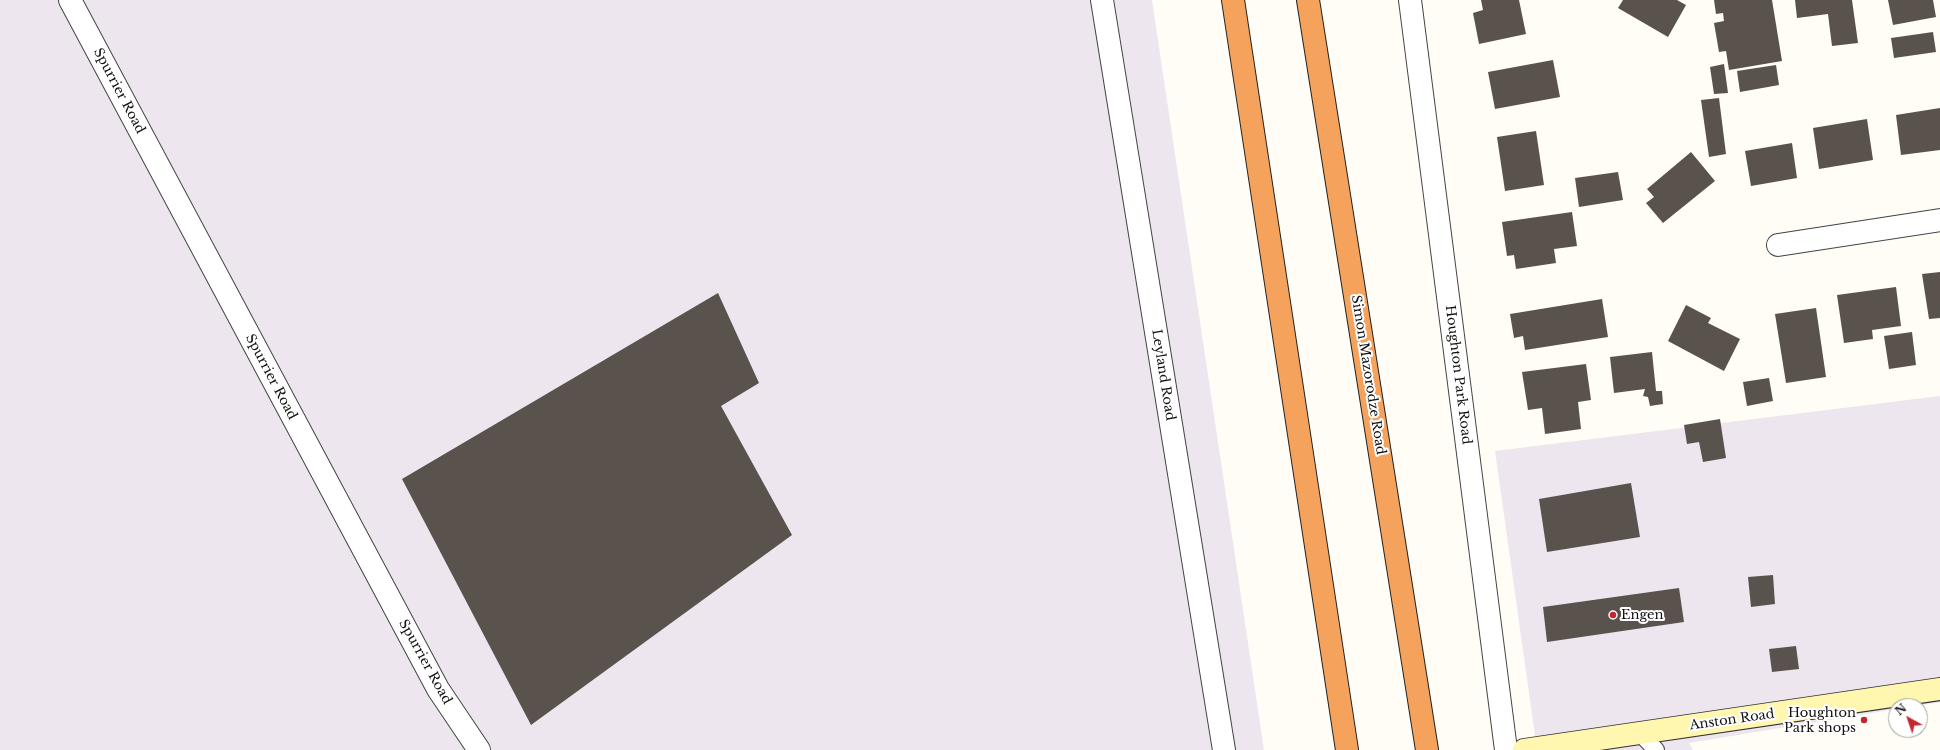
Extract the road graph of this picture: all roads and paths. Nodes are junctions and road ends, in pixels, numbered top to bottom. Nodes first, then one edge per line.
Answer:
1 (70, 0) edge
2 (1102, 0) edge
3 (1233, 0) edge
4 (1308, 0) edge
5 (1410, 0) edge
6 (1940, 220) edge
7 (1778, 245) dead end
8 (1940, 689) edge
9 (1640, 733) junction
10 (479, 750) edge
11 (1224, 750) edge
12 (1347, 750) edge
13 (1427, 750) edge
14 (1506, 750) edge
15 (1524, 750) edge
16 (1656, 750) edge

1 - 10 street, Spurrier Road
2 - 11 street, Leyland Road
3 - 12 highway
4 - 13 highway, Simon Mazorodze Road
5 - 14 street, Houghton Park Road
6 - 7 street
8 - 9 main road, Anston Road
9 - 15 main road, Anston Road
9 - 16 lane

